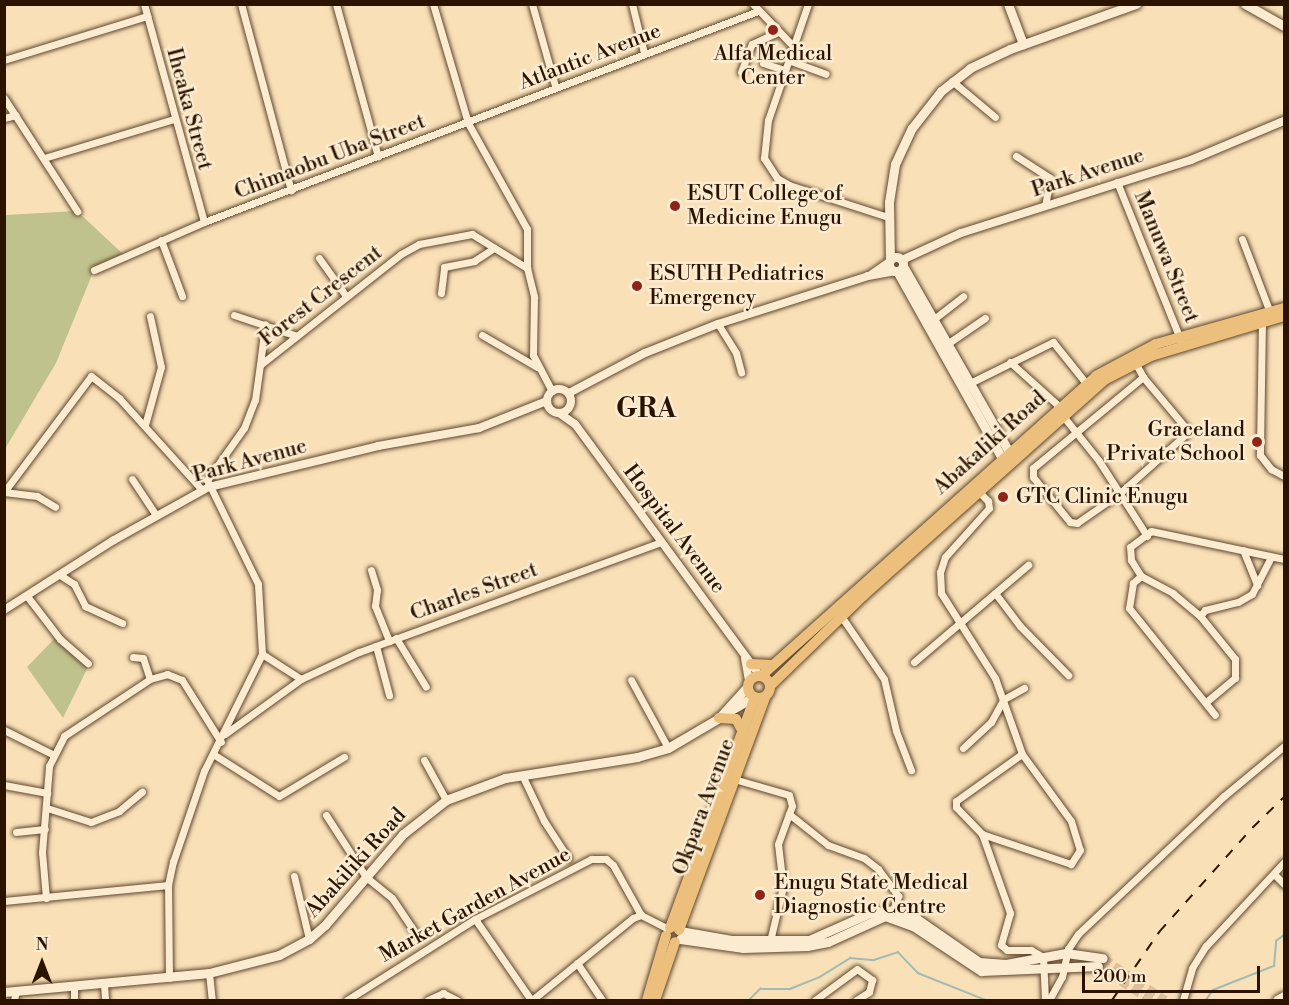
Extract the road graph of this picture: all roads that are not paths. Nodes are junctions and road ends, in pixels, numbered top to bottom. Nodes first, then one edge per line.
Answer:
1 (144, 4) edge
2 (241, 4) edge
3 (336, 4) edge
4 (433, 4) edge
5 (532, 4) edge
6 (632, 4) edge
7 (808, 4) edge
8 (1008, 4) edge
9 (1136, 4) edge
10 (1245, 4) edge
11 (755, 8) edge
12 (147, 16) junction
13 (1284, 26) edge
14 (778, 32) junction
15 (1023, 44) junction
16 (794, 47) junction
17 (644, 53) junction
18 (4, 60) edge
19 (788, 60) junction
20 (763, 63) dead end
21 (784, 70) junction
22 (741, 72) dead end
23 (826, 74) dead end
24 (952, 81) junction
25 (555, 86) junction
26 (4, 98) edge
27 (16, 115) junction
28 (4, 117) edge
29 (994, 117) dead end
30 (174, 119) junction
31 (1284, 121) edge
32 (468, 123) junction
33 (378, 156) junction
34 (1016, 156) dead end
35 (44, 158) junction
36 (1118, 182) junction
37 (291, 190) junction
38 (1045, 206) junction
39 (77, 211) dead end
40 (888, 217) junction
41 (204, 222) junction
42 (1242, 239) dead end
43 (161, 240) junction
44 (494, 249) junction
45 (319, 258) dead end
46 (896, 264) junction
47 (527, 268) junction
48 (94, 270) dead end
49 (441, 293) dead end
50 (182, 296) dead end
51 (346, 296) junction
52 (915, 296) junction
53 (963, 296) dead end
54 (1284, 308) edge
55 (234, 315) dead end
56 (150, 316) dead end
57 (1284, 316) edge
58 (1266, 317) junction
59 (985, 318) dead end
60 (934, 319) junction
61 (265, 324) junction
62 (718, 324) junction
63 (482, 335) dead end
64 (297, 336) junction
65 (1182, 341) junction
66 (947, 344) junction
67 (1010, 362) junction
68 (1136, 362) junction
69 (260, 365) junction
70 (537, 367) junction
71 (741, 372) dead end
72 (1143, 377) junction
73 (593, 382) junction
74 (968, 384) junction
75 (1089, 387) junction
76 (552, 391) junction
77 (569, 393) junction
78 (548, 404) junction
79 (571, 405) junction
80 (1061, 411) junction
81 (559, 413) junction
82 (575, 424) junction
83 (145, 425) junction
84 (1078, 433) junction
85 (1008, 460) junction
86 (1284, 476) edge
87 (132, 479) dead end
88 (205, 489) junction
89 (4, 492) edge
90 (979, 492) junction
91 (1120, 493) junction
92 (55, 507) dead end
93 (156, 515) junction
94 (1147, 536) junction
95 (661, 542) junction
96 (1243, 550) junction
97 (1271, 557) junction
98 (1284, 559) edge
99 (1028, 565) dead end
100 (371, 570) dead end
101 (60, 575) junction
102 (1141, 576) junction
103 (1257, 585) junction
104 (861, 591) junction
105 (995, 593) junction
106 (27, 596) junction
107 (4, 610) edge
108 (841, 616) junction
109 (1200, 616) junction
110 (122, 623) dead end
111 (958, 624) junction
112 (392, 639) junction
113 (376, 646) junction
114 (262, 654) junction
115 (133, 657) dead end
116 (1235, 659) junction
117 (1244, 659) dead end
118 (748, 660) junction
119 (914, 662) dead end
120 (88, 663) dead end
121 (773, 665) junction
122 (1068, 675) dead end
123 (150, 679) junction
124 (301, 679) junction
125 (631, 680) dead end
126 (755, 680) junction
127 (770, 686) junction
128 (426, 687) dead end
129 (1024, 688) dead end
130 (389, 695) dead end
131 (758, 697) junction
132 (1004, 699) junction
133 (1206, 702) junction
134 (1215, 715) dead end
135 (720, 716) junction
136 (4, 730) edge
137 (744, 732) junction
138 (225, 734) junction
139 (221, 741) junction
140 (1284, 746) edge
141 (668, 748) junction
142 (963, 748) dead end
143 (52, 754) junction
144 (213, 754) junction
145 (1022, 754) junction
146 (344, 757) dead end
147 (424, 760) dead end
148 (911, 770) dead end
149 (522, 775) junction
150 (734, 779) junction
151 (4, 785) edge
152 (142, 792) dead end
153 (47, 793) junction
154 (446, 800) junction
155 (722, 801) junction
156 (47, 808) junction
157 (789, 814) junction
158 (326, 815) dead end
159 (45, 829) junction
160 (16, 832) dead end
161 (982, 834) junction
162 (568, 858) dead end
163 (1284, 862) edge
164 (1275, 875) junction
165 (294, 876) dead end
166 (366, 877) junction
167 (1284, 884) edge
168 (168, 885) junction
169 (46, 898) junction
170 (4, 901) edge
171 (892, 910) junction
172 (641, 915) junction
173 (475, 919) junction
174 (416, 934) dead end
175 (674, 934) junction
176 (309, 939) junction
177 (770, 941) junction
178 (1066, 953) junction
179 (1043, 957) junction
180 (578, 963) junction
181 (1066, 966) junction
182 (1044, 968) junction
183 (209, 973) junction
184 (169, 978) junction
185 (104, 984) junction
186 (74, 988) junction
187 (4, 992) edge
188 (15, 996) edge
189 (1284, 996) edge
190 (74, 1000) edge
191 (105, 1000) edge
192 (212, 1000) edge
193 (347, 1000) edge
194 (428, 1000) edge
195 (457, 1000) edge
196 (532, 1000) edge
197 (602, 1000) edge
198 (646, 1000) edge
199 (655, 1000) edge
200 (816, 1000) edge
201 (856, 1000) edge
202 (1047, 1000) edge
203 (1183, 1000) edge
204 (1277, 1000) edge

1 - 12 street, Iheaka Street
2 - 37 street
3 - 33 street
4 - 32 street
5 - 25 street
6 - 17 street
7 - 16 street
8 - 15 main road
9 - 15 main road
10 - 13 main road
11 - 14 street
11 - 17 street, Atlantic Avenue
12 - 18 street
12 - 30 street, Iheaka Street
14 - 16 street
14 - 22 street
15 - 24 main road
16 - 19 street
17 - 25 street, Atlantic Avenue
19 - 21 street
19 - 23 street
20 - 21 street
21 - 40 street
24 - 29 street
24 - 40 main road
25 - 32 street, Atlantic Avenue
26 - 27 street
27 - 28 street
27 - 35 street
30 - 35 street
30 - 41 street, Iheaka Street
31 - 36 street, Park Avenue
32 - 33 street, Chimaobu Uba Street
32 - 47 street
33 - 37 street, Chimaobu Uba Street
34 - 38 street
35 - 39 street
36 - 38 street, Park Avenue
36 - 65 street, Manuwa Street
37 - 41 street, Chimaobu Uba Street
38 - 46 street, Park Avenue
40 - 46 main road
41 - 43 street, Chimaobu Uba Street
42 - 58 street
43 - 48 street, Chimaobu Uba Street
43 - 50 street
44 - 47 street, Forest Crescent
44 - 49 street
44 - 51 street, Forest Crescent
45 - 51 street
46 - 52 main road
46 - 62 street, Park Avenue
47 - 70 street
51 - 64 street, Forest Crescent
52 - 60 main road
52 - 85 main road
53 - 60 street
54 - 58 main road, Abakaliki Road
55 - 61 street
56 - 83 street
57 - 58 main road, Abakaliki Road
58 - 65 main road, Abakaliki Road
58 - 86 street
59 - 66 street
60 - 66 main road
61 - 64 street
61 - 69 street
62 - 71 street
62 - 73 street
63 - 70 street
64 - 69 street, Forest Crescent
65 - 68 main road, Abakaliki Road
65 - 75 main road, Abakaliki Road
66 - 74 main road
67 - 74 street
67 - 75 street
67 - 80 street
68 - 72 street
68 - 75 main road, Abakaliki Road
69 - 88 street, Forest Crescent
70 - 76 street
72 - 84 street
72 - 91 street
73 - 77 street
73 - 79 street
74 - 85 main road
75 - 80 main road, Abakaliki Road
76 - 77 street
76 - 78 street
77 - 79 street
78 - 81 street
78 - 88 street, Park Avenue
79 - 81 street
79 - 82 street
80 - 84 street
80 - 85 main road, Abakaliki Road
81 - 82 street
82 - 95 street, Hospital Avenue
83 - 88 street
83 - 89 street
84 - 91 street
84 - 91 street
85 - 90 main road, Abakaliki Road
85 - 104 main road, Abakaliki Road
87 - 93 street
88 - 93 street, Park Avenue
88 - 114 street
89 - 92 street
90 - 104 main road, Abakaliki Road
90 - 111 street
91 - 94 street
93 - 101 street, Park Avenue
94 - 96 street
94 - 102 street
95 - 112 street, Charles Street
95 - 118 street, Hospital Avenue
96 - 97 street
96 - 103 street
97 - 98 street
97 - 103 street
99 - 105 street
100 - 112 street
101 - 106 street, Park Avenue
101 - 110 street
102 - 109 street
102 - 133 street
103 - 109 street
104 - 108 main road, Abakaliki Road
104 - 121 main road, Abakaliki Road
105 - 111 street
105 - 122 street
106 - 107 street, Park Avenue
106 - 120 street
108 - 127 main road, Abakaliki Road
108 - 148 street
109 - 116 street
111 - 119 street
111 - 132 street
112 - 113 street, Charles Street
112 - 128 street
113 - 124 street, Charles Street
113 - 130 street
114 - 124 street
114 - 138 street
115 - 123 street
116 - 117 street
116 - 133 street
118 - 121 main road
118 - 126 street
121 - 126 main road, Abakaliki Road
123 - 139 street
123 - 143 street
124 - 138 street, Charles Street
125 - 141 street
126 - 127 main road
126 - 131 main road
126 - 135 main road
127 - 131 main road
129 - 132 street
131 - 135 main road, Abakiliki Road
131 - 137 main road, Okpara Avenue
131 - 150 main road, Okpara Avenue
132 - 142 street
132 - 145 street
133 - 134 street
135 - 137 main road
135 - 141 main road, Abakiliki Road
136 - 143 street
137 - 155 main road, Okpara Avenue
138 - 139 street
139 - 144 street
140 - 178 street
141 - 149 main road, Abakiliki Road
143 - 153 street
144 - 146 street
144 - 168 street
145 - 161 street
145 - 161 street
147 - 154 street
149 - 154 main road, Abakiliki Road
149 - 162 street
150 - 155 main road, Okpara Avenue
150 - 157 street
151 - 153 street
152 - 156 street
153 - 156 street
154 - 166 main road, Abakiliki Road
155 - 175 main road, Okpara Avenue
156 - 159 street
157 - 171 street
157 - 177 street
158 - 166 street
159 - 160 street
159 - 169 street
161 - 179 street
163 - 164 street
164 - 167 street
164 - 203 street
165 - 176 street
166 - 174 street
166 - 176 main road, Abakiliki Road
168 - 169 street
168 - 184 street
169 - 170 street
171 - 177 main road
171 - 179 main road
172 - 173 street, Market Garden Avenue
172 - 175 street
172 - 180 street
173 - 193 street, Market Garden Avenue
173 - 196 street
175 - 177 main road
175 - 182 main road
175 - 198 main road, Okpara Avenue
175 - 199 main road, Okpara Avenue
176 - 183 main road, Abakiliki Road
178 - 179 main road
178 - 181 street
178 - 181 main road
179 - 182 street
180 - 196 street
180 - 197 street
181 - 182 main road
181 - 202 street
182 - 202 street
183 - 184 main road, Abakiliki Road
183 - 192 street
184 - 185 main road, Abakiliki Road
185 - 186 main road, Abakiliki Road
185 - 191 street
186 - 188 main road, Abakiliki Road
186 - 190 street
187 - 188 main road, Abakiliki Road
189 - 204 main road
194 - 195 street
200 - 201 street

